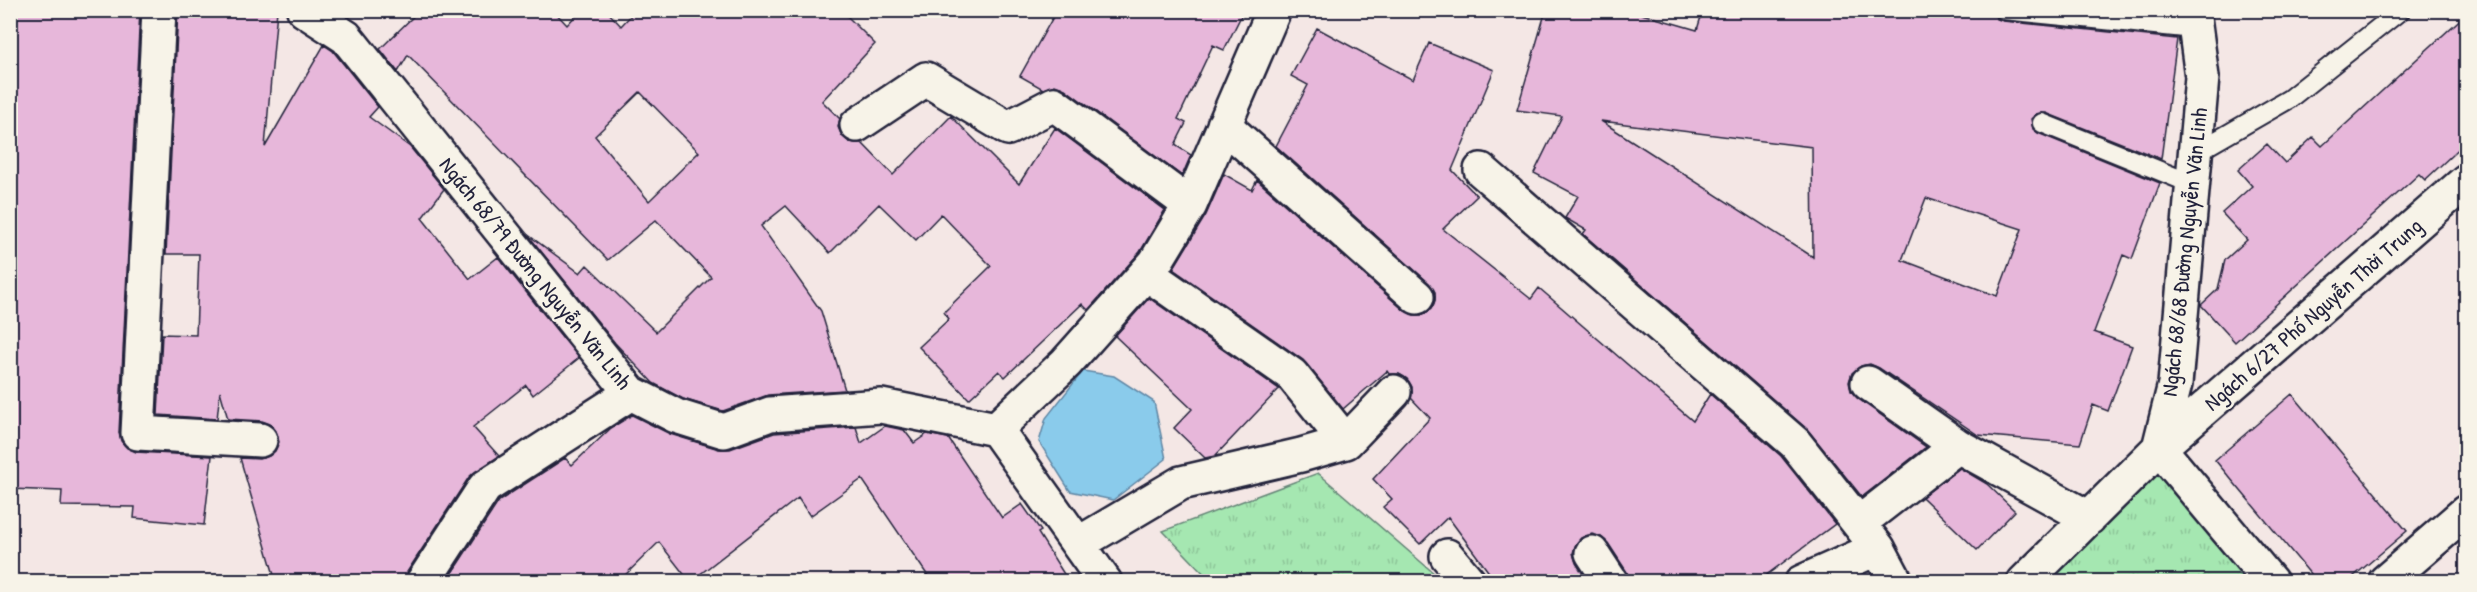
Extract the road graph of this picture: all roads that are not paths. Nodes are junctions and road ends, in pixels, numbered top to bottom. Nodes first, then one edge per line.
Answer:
1 (159, 10) edge
2 (304, 10) edge
3 (1274, 10) edge
4 (2004, 10) edge
5 (2401, 10) edge
6 (2194, 20) edge
7 (2042, 123) dead end
8 (856, 125) dead end
9 (1224, 125) junction
10 (2193, 169) junction
11 (1481, 170) dead end
12 (2466, 181) edge
13 (1190, 205) junction
14 (1146, 273) junction
15 (1417, 297) dead end
16 (1868, 383) dead end
17 (1394, 392) dead end
18 (632, 393) junction
19 (996, 429) junction
20 (260, 440) dead end
21 (1346, 442) junction
22 (1959, 446) junction
23 (2158, 448) junction
24 (2466, 512) edge
25 (2089, 518) junction
26 (1868, 536) junction
27 (1078, 544) junction
28 (1592, 553) dead end
29 (1447, 556) dead end
30 (423, 582) edge
31 (1105, 582) edge
32 (1469, 582) edge
33 (1611, 582) edge
34 (1802, 582) edge
35 (1896, 582) edge
36 (2024, 582) edge
37 (2271, 582) edge
38 (2385, 582) edge

1 - 20 street
2 - 18 street, Ngách 68/79 Đường Nguyễn Văn Linh
3 - 9 street
4 - 6 lane
5 - 10 lane
6 - 10 street, Ngách 68/68 Đường Nguyễn Văn Linh
7 - 10 lane
8 - 13 street
9 - 13 street
9 - 15 street
10 - 23 street, Ngách 68/68 Đường Nguyễn Văn Linh
11 - 26 street
12 - 23 street, Ngách 6/27 Phố Nguyễn Thời Trung
13 - 14 street
14 - 19 street
14 - 21 street
16 - 22 street
17 - 21 street
18 - 19 street, Ngách 68/79 Đường Nguyễn Văn Linh
18 - 30 street
19 - 27 street
21 - 27 street
22 - 25 street
22 - 26 street
23 - 25 street, Ngách 68/68 Đường Nguyễn Văn Linh
23 - 37 street
24 - 38 street
25 - 36 street, Ngách 68/68 Đường Nguyễn Văn Linh
26 - 34 street
26 - 35 street
27 - 31 street
28 - 33 street
29 - 32 street

